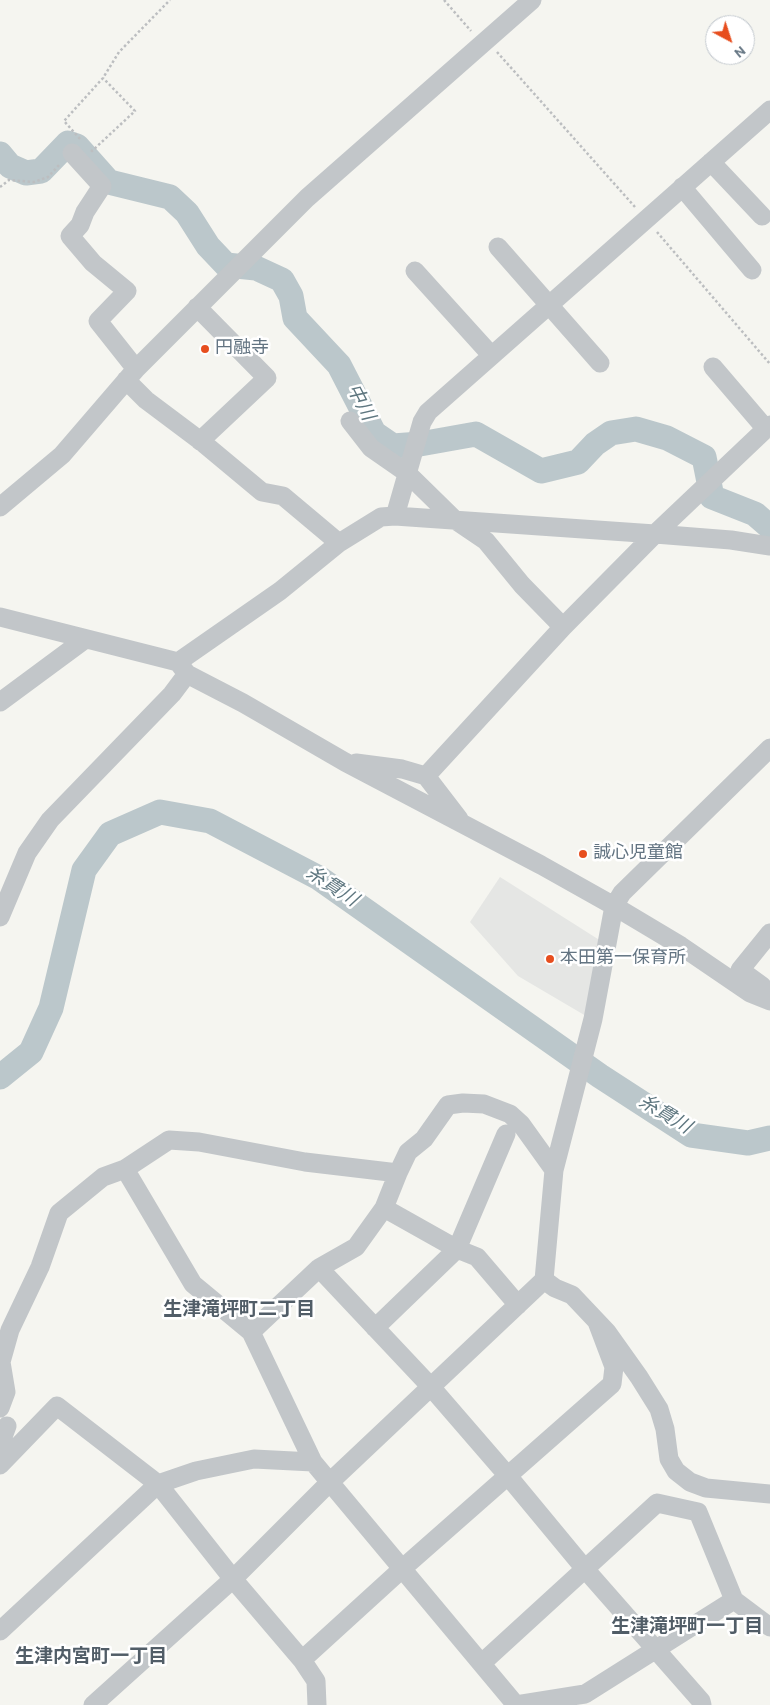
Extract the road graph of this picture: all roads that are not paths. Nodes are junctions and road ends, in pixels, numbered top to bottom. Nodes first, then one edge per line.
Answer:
1 (532, 0) edge
2 (768, 117) edge
3 (72, 153) road end
4 (711, 162) junction
5 (682, 187) junction
6 (762, 216) dead end
7 (498, 247) dead end
8 (752, 270) dead end
9 (415, 271) dead end
10 (548, 305) junction
11 (197, 307) junction
12 (491, 356) junction
13 (600, 363) dead end
14 (713, 367) dead end
15 (131, 374) junction
16 (350, 421) dead end
17 (768, 427) edge
18 (200, 441) junction
19 (407, 473) junction
20 (0, 507) edge
21 (395, 516) junction
22 (455, 520) junction
23 (655, 534) junction
24 (339, 542) junction
25 (770, 546) edge
26 (0, 617) edge
27 (562, 627) junction
28 (84, 640) junction
29 (183, 668) junction
30 (0, 702) edge
31 (770, 748) edge
32 (345, 762) junction
33 (426, 776) junction
34 (463, 824) junction
35 (614, 906) junction
36 (0, 917) edge
37 (770, 933) edge
38 (767, 1000) edge
39 (506, 1134) dead end
40 (125, 1169) junction
41 (554, 1170) junction
42 (398, 1173) junction
43 (384, 1208) junction
44 (457, 1249) junction
45 (319, 1268) junction
46 (544, 1280) junction
47 (518, 1305) junction
48 (597, 1322) junction
49 (375, 1328) junction
50 (251, 1332) junction
51 (430, 1387) junction
52 (0, 1408) edge
53 (2, 1425) edge
54 (0, 1445) edge
55 (313, 1462) junction
56 (0, 1465) edge
57 (508, 1476) junction
58 (330, 1482) junction
59 (158, 1484) junction
60 (770, 1494) edge
61 (403, 1568) junction
62 (585, 1569) junction
63 (233, 1579) junction
64 (734, 1600) junction
65 (770, 1627) edge
66 (0, 1631) edge
67 (655, 1648) junction
68 (302, 1660) junction
69 (482, 1663) junction
70 (93, 1705) edge
71 (317, 1705) edge
72 (516, 1705) edge
73 (702, 1705) edge

1 - 11 street
2 - 4 street
3 - 15 street
4 - 5 street
4 - 6 street
5 - 8 street
5 - 10 street
7 - 10 street
9 - 12 street
10 - 12 street
10 - 13 street
11 - 15 street
11 - 18 street
12 - 19 street
14 - 17 street
15 - 18 street
15 - 20 street
16 - 19 street
17 - 23 street
18 - 24 street
19 - 21 street
19 - 22 street
21 - 22 street
21 - 24 street
22 - 23 street
22 - 27 street
23 - 25 street
23 - 27 street
24 - 29 street
26 - 28 street
27 - 33 street
28 - 29 street
28 - 30 street
29 - 32 street
29 - 36 street
31 - 35 street
32 - 33 street
32 - 34 street
33 - 34 street
34 - 35 street
35 - 38 street
35 - 41 street
37 - 38 street
39 - 44 street
40 - 42 street
40 - 50 street
40 - 52 street
41 - 42 street
41 - 46 street
42 - 43 street
43 - 44 street
43 - 45 street
44 - 47 street
44 - 49 street
45 - 49 street
45 - 50 street
46 - 47 street
46 - 48 street
47 - 51 street
48 - 57 street
48 - 60 street
49 - 51 street
50 - 55 street
51 - 57 street
51 - 58 street
53 - 54 street
55 - 58 street
55 - 59 street
56 - 59 street
57 - 61 street
57 - 62 street
58 - 61 street
58 - 63 street
59 - 63 street
59 - 66 street
61 - 68 street
61 - 69 street
62 - 64 street
62 - 67 street
62 - 69 street
63 - 68 street
63 - 70 street
64 - 65 street
64 - 67 street
67 - 72 street
67 - 73 street
68 - 71 street
69 - 72 street

